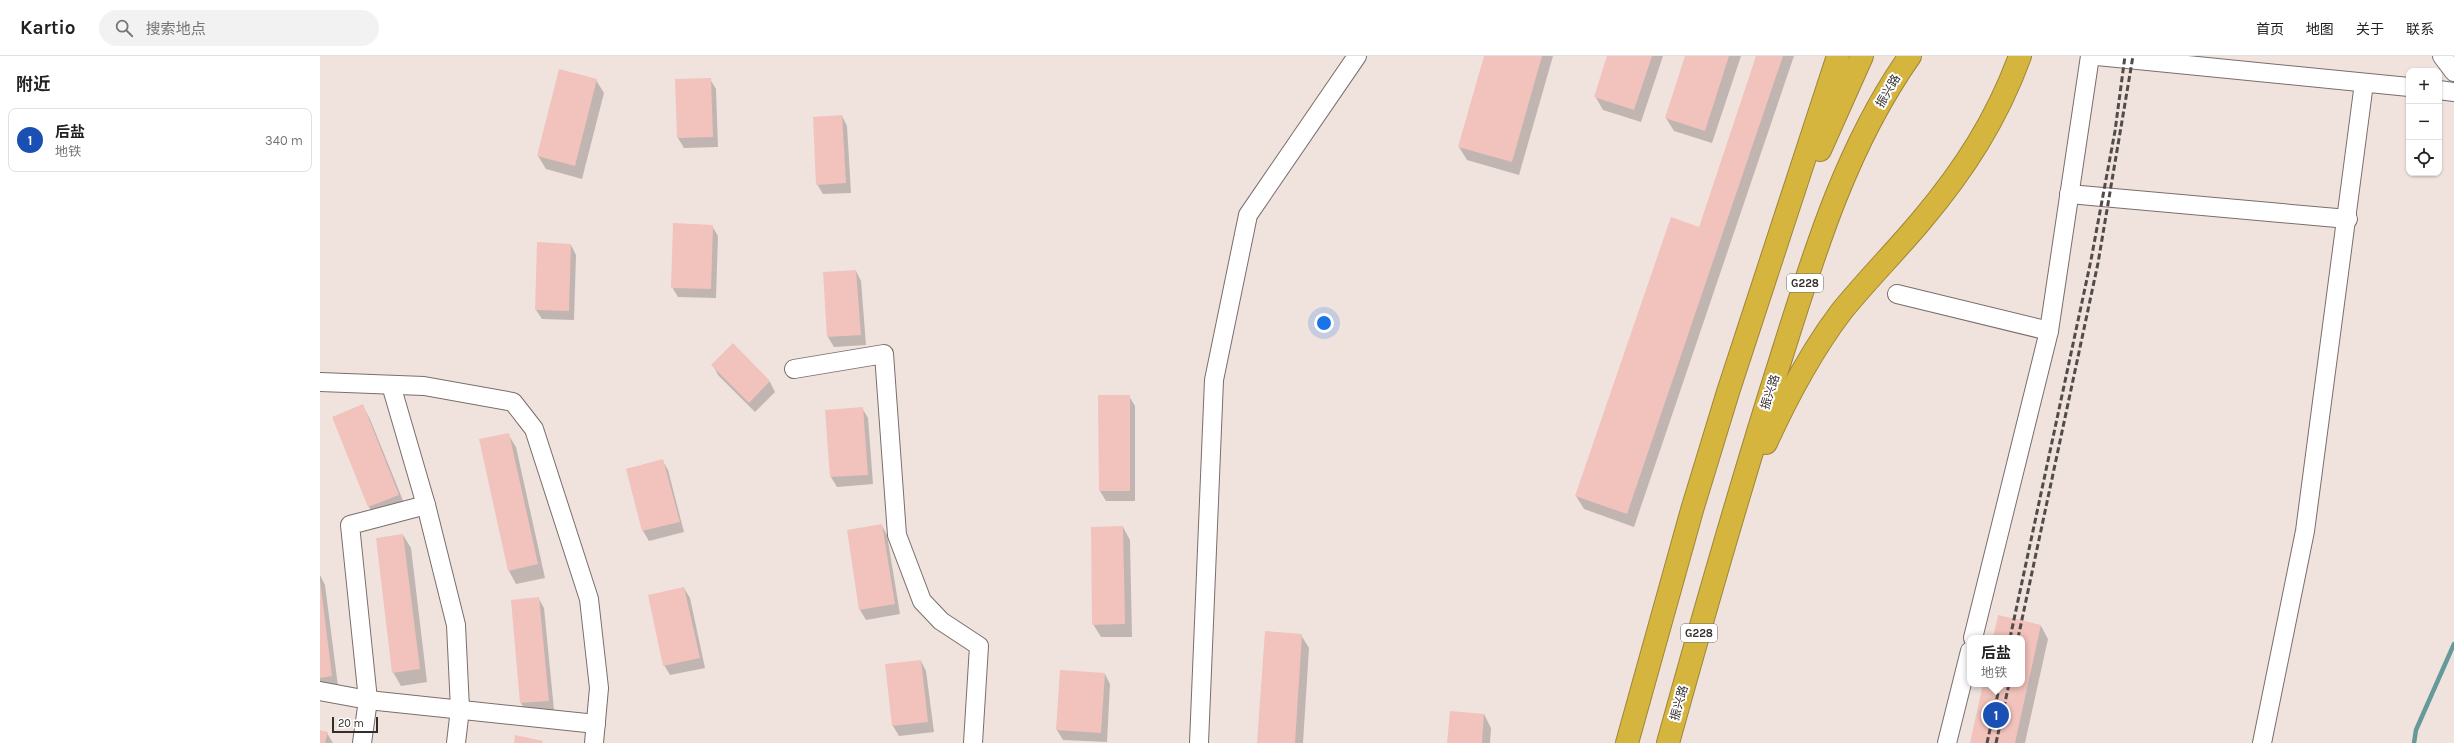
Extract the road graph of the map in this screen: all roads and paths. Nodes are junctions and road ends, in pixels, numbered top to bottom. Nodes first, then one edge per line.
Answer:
1 (1357, 56) edge
2 (1838, 56) edge
3 (1862, 56) edge
4 (1910, 56) edge
5 (2020, 56) edge
6 (2090, 56) edge
7 (2097, 56) edge
8 (2442, 56) edge
9 (2454, 72) edge
10 (2364, 83) junction
11 (2406, 87) edge
12 (2442, 90) edge
13 (2454, 92) edge
14 (2069, 194) junction
15 (2348, 219) junction
16 (1770, 264) junction
17 (1897, 294) dead end
18 (2049, 332) junction
19 (794, 369) dead end
20 (320, 382) edge
21 (391, 385) junction
22 (426, 505) junction
23 (1730, 523) junction
24 (1974, 635) edge
25 (1967, 662) edge
26 (320, 691) edge
27 (368, 700) junction
28 (460, 710) junction
29 (596, 724) junction
30 (362, 743) edge
31 (456, 743) edge
32 (594, 743) edge
33 (973, 743) edge
34 (1199, 743) edge
35 (1627, 743) edge
36 (1668, 743) edge
37 (1946, 743) edge
38 (2262, 743) edge

1 - 34 street
2 - 16 highway
3 - 16 highway
4 - 23 highway, 振兴路 / G228
5 - 23 highway
6 - 14 street
7 - 10 street
8 - 9 street
10 - 11 street
10 - 15 street
12 - 13 street
14 - 15 street
14 - 18 street
15 - 38 street
16 - 35 highway
17 - 18 street
18 - 24 street
19 - 33 street
20 - 21 street
21 - 22 street
21 - 29 street
22 - 27 street
22 - 28 street
23 - 36 highway, 振兴路 / G228
25 - 37 street
26 - 27 street
27 - 28 street
27 - 30 street
28 - 29 street
28 - 31 street
29 - 32 street

